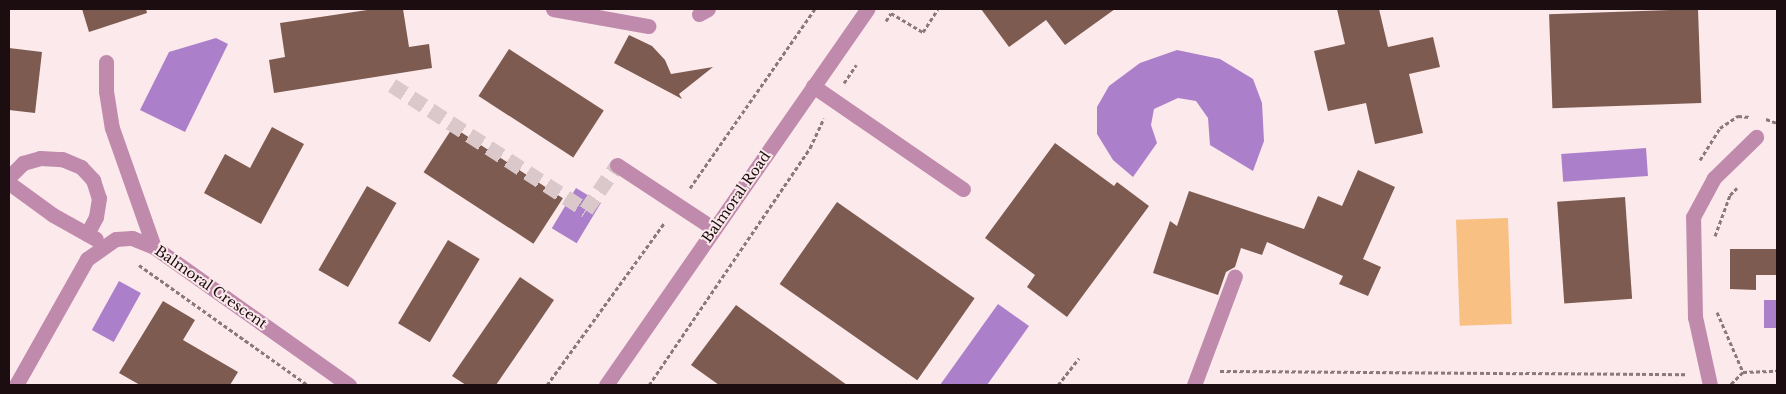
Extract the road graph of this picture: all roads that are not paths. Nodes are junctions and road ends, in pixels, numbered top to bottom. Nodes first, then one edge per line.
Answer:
1 (553, 9) edge
2 (866, 9) edge
3 (648, 26) dead end
4 (106, 62) dead end
5 (813, 86) junction
6 (1756, 137) dead end
7 (617, 165) dead end
8 (9, 177) edge
9 (9, 183) edge
10 (963, 189) dead end
11 (714, 229) junction
12 (87, 234) junction
13 (105, 245) junction
14 (154, 246) junction
15 (1235, 276) dead end
16 (1197, 378) edge
17 (20, 384) edge
18 (349, 385) edge
19 (606, 385) edge
20 (1710, 385) edge

1 - 3 street
2 - 5 street, Balmoral Road
4 - 14 street
5 - 10 street
5 - 11 street, Balmoral Road
6 - 20 street
7 - 11 street
8 - 12 street
9 - 12 street
11 - 19 street, Balmoral Road
12 - 13 street
13 - 14 street, Balmoral Crescent
13 - 17 street, Balmoral Crescent
14 - 18 street, Balmoral Crescent
15 - 16 street

